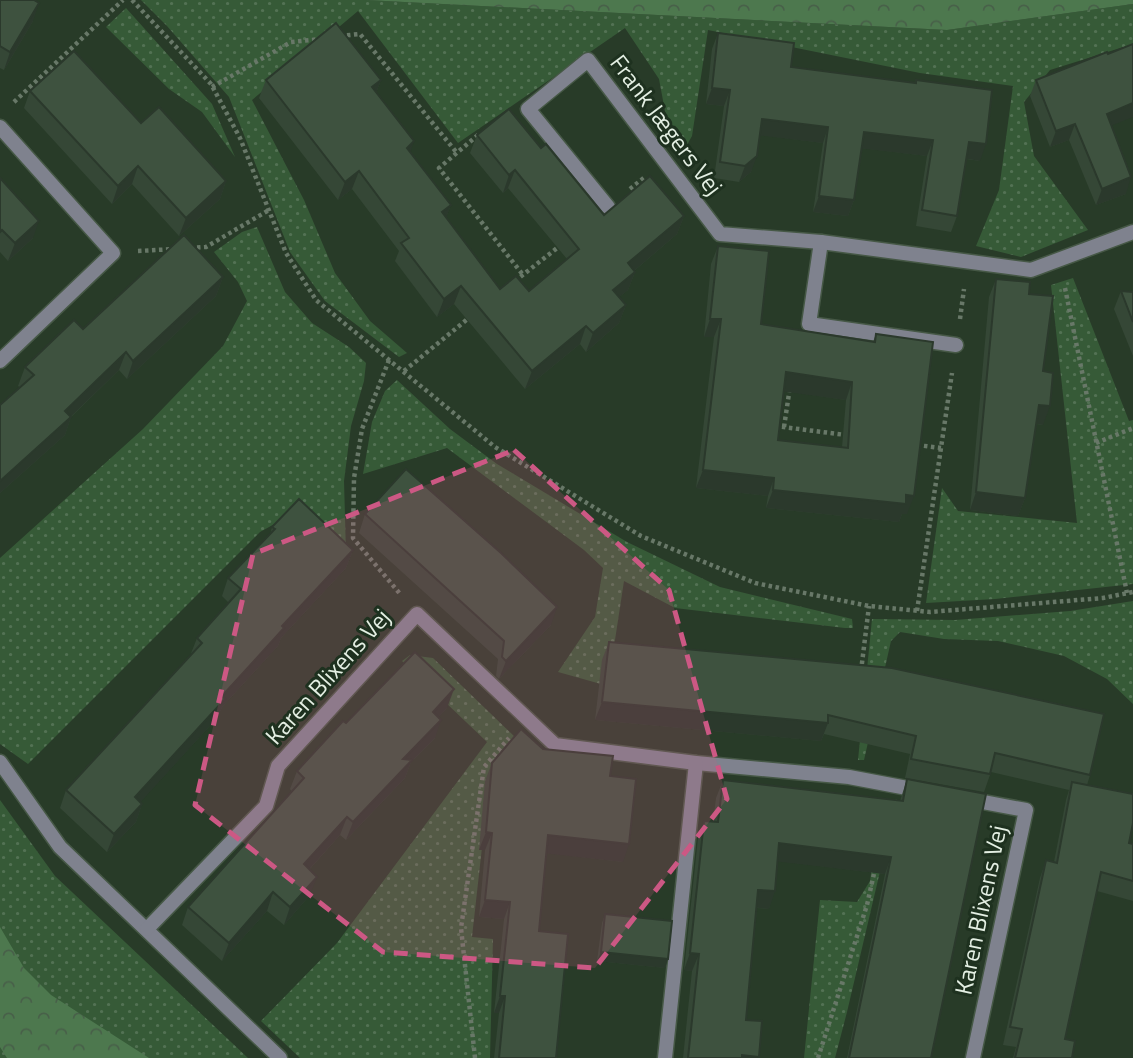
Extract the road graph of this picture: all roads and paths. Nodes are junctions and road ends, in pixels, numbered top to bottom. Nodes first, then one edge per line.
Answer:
1 (123, 0) edge
2 (132, 0) edge
3 (212, 87) junction
4 (9, 106) dead end
5 (528, 109) junction
6 (0, 127) edge
7 (457, 153) junction
8 (665, 161) junction
9 (608, 207) joint
10 (269, 210) junction
11 (1133, 232) edge
12 (566, 241) edge
13 (821, 242) junction
14 (113, 253) junction
15 (1059, 260) junction
16 (968, 262) junction
17 (523, 275) junction
18 (512, 284) edge
19 (480, 310) edge
20 (956, 345) junction
21 (389, 360) junction
22 (0, 361) edge
23 (403, 371) junction
24 (792, 376) edge
25 (772, 426) edge
26 (784, 427) junction
27 (1133, 428) edge
28 (849, 436) edge
29 (1096, 443) junction
30 (915, 444) edge
31 (941, 448) junction
32 (1130, 593) edge
33 (869, 606) junction
34 (917, 611) junction
35 (417, 614) junction
36 (861, 672) edge
37 (527, 718) junction
38 (0, 762) edge
39 (696, 763) junction
40 (876, 866) edge
41 (147, 929) junction
42 (280, 1058) edge
43 (475, 1058) edge
44 (665, 1058) edge
45 (818, 1058) edge
46 (973, 1058) edge

1 - 4 path
2 - 3 path
3 - 7 path
3 - 10 path
5 - 7 path
5 - 8 street, Frank Jægers Vej
5 - 9 street
6 - 14 street
7 - 17 path
8 - 9 path
8 - 13 street, Frank Jægers Vej
10 - 14 path
10 - 21 path
11 - 15 street, Frank Jægers Vej
12 - 17 path
13 - 16 street, Frank Jægers Vej
13 - 20 street
14 - 22 street
15 - 16 street, Frank Jægers Vej
15 - 29 path
16 - 20 path
17 - 18 path
19 - 23 path
20 - 31 path
21 - 23 path
21 - 35 path
23 - 33 path
24 - 26 path
25 - 26 path
26 - 28 path
27 - 29 path
29 - 32 path
30 - 31 path
31 - 34 path
32 - 34 path
33 - 34 path
33 - 36 path
35 - 37 street, Karen Blixens Vej
35 - 41 street, Karen Blixens Vej
37 - 39 street, Karen Blixens Vej
37 - 43 path
38 - 41 street
39 - 44 street
39 - 46 street, Karen Blixens Vej
40 - 45 path
41 - 42 street

